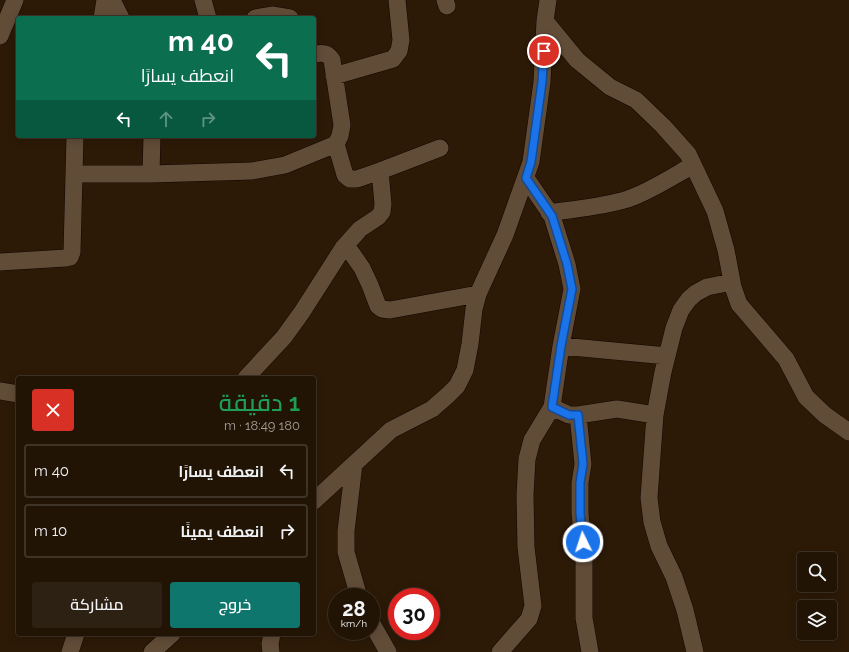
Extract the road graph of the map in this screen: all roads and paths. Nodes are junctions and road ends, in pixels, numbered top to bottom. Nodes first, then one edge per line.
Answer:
1 (15, 0) edge
2 (105, 0) edge
3 (112, 0) edge
4 (203, 0) edge
5 (397, 0) edge
6 (548, 0) edge
7 (102, 16) edge
8 (119, 16) edge
9 (207, 16) edge
10 (266, 16) edge
11 (278, 16) edge
12 (545, 21) junction
13 (0, 36) edge
14 (316, 54) edge
15 (334, 76) junction
16 (74, 138) edge
17 (152, 138) edge
18 (336, 144) junction
19 (440, 148) dead end
20 (693, 165) junction
21 (380, 171) junction
22 (74, 174) junction
23 (151, 174) junction
24 (526, 178) junction
25 (549, 213) junction
26 (346, 246) junction
27 (0, 262) edge
28 (732, 282) junction
29 (478, 294) junction
30 (561, 346) junction
31 (667, 356) junction
32 (248, 376) edge
33 (0, 391) edge
34 (16, 394) edge
35 (552, 407) junction
36 (578, 415) junction
37 (655, 415) junction
38 (849, 432) edge
39 (354, 464) junction
40 (316, 498) edge
41 (356, 588) edge
42 (75, 636) edge
43 (170, 636) edge
44 (272, 636) edge
45 (380, 638) edge
46 (690, 650) edge
47 (70, 652) edge
48 (152, 652) edge
49 (270, 652) edge
50 (388, 652) edge
51 (500, 652) edge
52 (590, 652) edge

1 - 13 street
2 - 7 street
3 - 8 street
4 - 9 street
5 - 15 street
6 - 12 street
10 - 11 street
12 - 20 street
12 - 24 street
14 - 15 street
15 - 18 street
16 - 22 street
17 - 23 street
18 - 21 street
18 - 23 street
19 - 21 street
20 - 25 street
20 - 28 street
21 - 26 street
22 - 23 street
22 - 27 street
24 - 25 street
24 - 29 street
25 - 30 street
26 - 29 street
26 - 32 street
28 - 31 street
28 - 38 street
29 - 39 street
30 - 31 street
30 - 35 street
31 - 37 street
33 - 34 street
35 - 36 street
35 - 51 street
36 - 37 street
36 - 52 street
37 - 46 street
39 - 40 street
39 - 41 street
42 - 47 street
43 - 48 street
44 - 49 street
45 - 50 street

